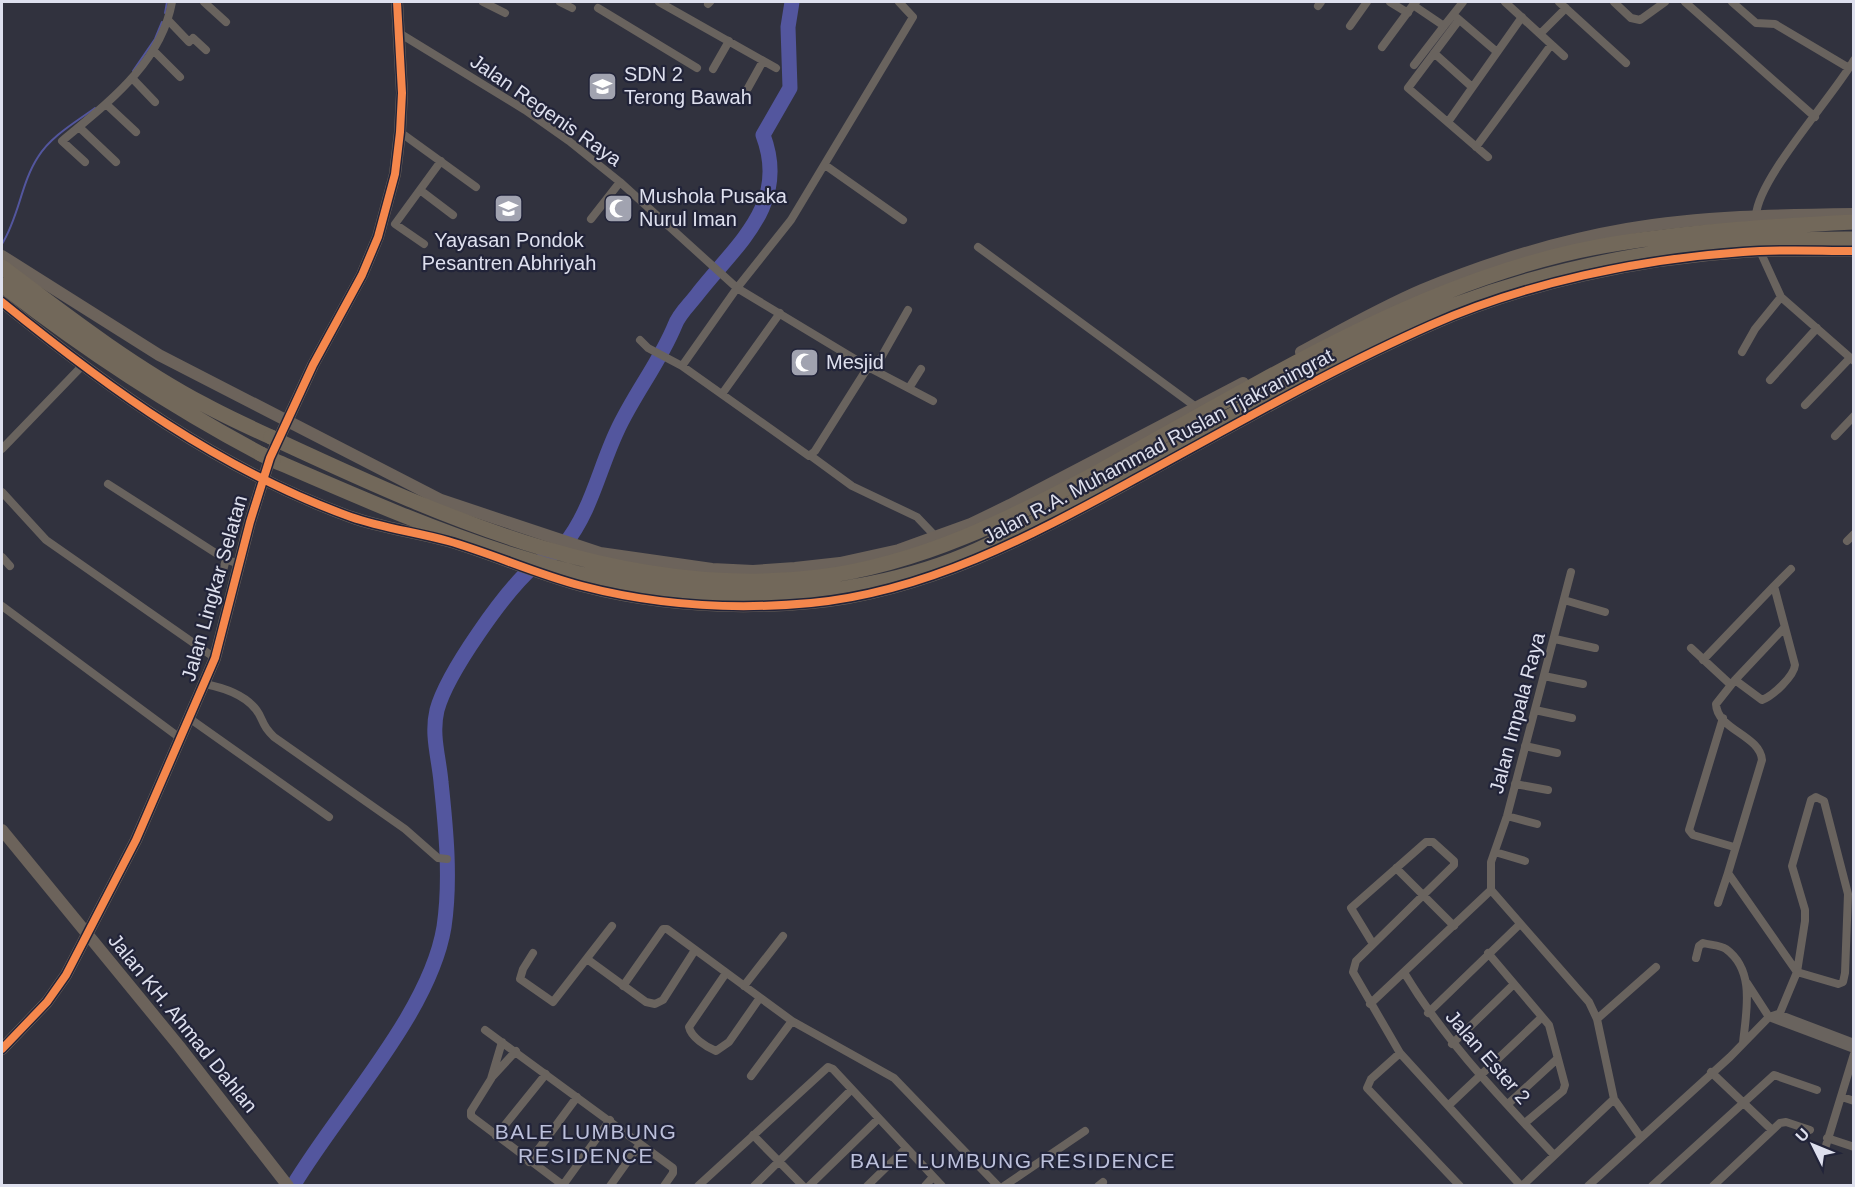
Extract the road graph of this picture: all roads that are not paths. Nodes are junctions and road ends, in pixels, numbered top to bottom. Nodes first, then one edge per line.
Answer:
1 (172, 2) edge
2 (204, 2) edge
3 (397, 2) edge
4 (483, 2) edge
5 (560, 2) edge
6 (608, 2) edge
7 (659, 2) edge
8 (899, 2) edge
9 (1366, 2) edge
10 (1390, 2) edge
11 (1463, 2) edge
12 (1505, 2) edge
13 (1665, 2) edge
14 (1685, 2) edge
15 (1732, 2) edge
16 (1415, 3) edge
17 (1617, 3) edge
18 (1563, 5) edge
19 (572, 8) dead end
20 (1407, 12) junction
21 (505, 13) dead end
22 (1456, 17) junction
23 (1522, 17) junction
24 (168, 20) junction
25 (226, 22) dead end
26 (1350, 26) dead end
27 (1444, 26) junction
28 (399, 33) junction
29 (1540, 34) junction
30 (729, 41) junction
31 (1551, 45) junction
32 (1382, 47) dead end
33 (153, 50) junction
34 (206, 50) dead end
35 (1497, 52) junction
36 (1434, 53) junction
37 (1564, 56) dead end
38 (763, 61) junction
39 (1626, 63) dead end
40 (1851, 64) edge
41 (1414, 65) dead end
42 (697, 68) dead end
43 (776, 68) dead end
44 (713, 69) dead end
45 (180, 77) dead end
46 (132, 78) junction
47 (1472, 87) junction
48 (748, 88) dead end
49 (155, 102) dead end
50 (106, 104) junction
51 (1815, 117) junction
52 (1448, 122) junction
53 (79, 126) junction
54 (136, 132) dead end
55 (400, 132) junction
56 (1476, 147) junction
57 (1488, 157) dead end
58 (441, 161) junction
59 (85, 162) dead end
60 (116, 162) dead end
61 (825, 165) junction
62 (620, 182) junction
63 (476, 187) dead end
64 (420, 190) junction
65 (1854, 214) edge
66 (453, 215) dead end
67 (1756, 215) junction
68 (591, 219) dead end
69 (903, 220) dead end
70 (1854, 222) edge
71 (1854, 239) edge
72 (424, 244) dead end
73 (978, 247) dead end
74 (1760, 251) junction
75 (1854, 251) edge
76 (2, 256) edge
77 (2, 267) edge
78 (2, 285) edge
79 (737, 288) junction
80 (1781, 297) junction
81 (2, 302) edge
82 (908, 310) dead end
83 (780, 313) junction
84 (1817, 328) junction
85 (640, 340) dead end
86 (1742, 352) dead end
87 (1852, 360) edge
88 (82, 366) junction
89 (682, 366) junction
90 (871, 369) junction
91 (921, 369) dead end
92 (1770, 380) dead end
93 (909, 388) junction
94 (722, 394) junction
95 (933, 401) dead end
96 (1805, 405) dead end
97 (1196, 407) junction
98 (1854, 416) edge
99 (287, 423) junction
100 (1835, 436) dead end
101 (2, 449) edge
102 (811, 456) junction
103 (262, 479) junction
104 (108, 484) dead end
105 (2, 492) edge
106 (236, 521) dead end
107 (1854, 534) edge
108 (937, 538) junction
109 (1847, 542) dead end
110 (2, 556) edge
111 (225, 559) junction
112 (539, 560) junction
113 (239, 564) junction
114 (10, 566) dead end
115 (1791, 569) dead end
116 (1570, 572) dead end
117 (584, 581) junction
118 (220, 582) dead end
119 (1774, 586) junction
120 (1564, 600) junction
121 (2, 606) edge
122 (1605, 612) dead end
123 (1784, 628) junction
124 (1555, 639) junction
125 (1595, 648) dead end
126 (1691, 648) dead end
127 (214, 658) junction
128 (1703, 660) junction
129 (1544, 676) junction
130 (1733, 683) junction
131 (205, 684) junction
132 (1583, 684) dead end
133 (1535, 710) junction
134 (189, 718) junction
135 (1572, 718) dead end
136 (1723, 718) junction
137 (180, 738) junction
138 (1525, 746) junction
139 (1557, 753) dead end
140 (1515, 784) junction
141 (1548, 790) dead end
142 (1506, 816) junction
143 (329, 817) dead end
144 (1537, 824) dead end
145 (2, 830) edge
146 (1734, 847) junction
147 (1496, 852) junction
148 (447, 859) dead end
149 (1525, 861) dead end
150 (1396, 868) junction
151 (1728, 873) junction
152 (1491, 890) junction
153 (1425, 894) junction
154 (1718, 903) dead end
155 (1520, 924) junction
156 (612, 926) dead end
157 (1454, 926) junction
158 (783, 936) dead end
159 (89, 939) junction
160 (1373, 944) junction
161 (695, 951) junction
162 (533, 953) dead end
163 (1488, 953) junction
164 (1696, 958) dead end
165 (587, 959) junction
166 (1656, 967) dead end
167 (1797, 972) junction
168 (726, 973) junction
169 (1405, 974) junction
170 (1747, 982) junction
171 (1514, 984) junction
172 (623, 986) junction
173 (744, 986) junction
174 (759, 999) junction
175 (1370, 1004) junction
176 (1428, 1013) junction
177 (1542, 1017) junction
178 (1775, 1017) junction
179 (1597, 1019) junction
180 (792, 1021) junction
181 (485, 1030) dead end
182 (1831, 1039) junction
183 (502, 1042) junction
184 (1743, 1043) junction
185 (1854, 1043) edge
186 (1452, 1044) junction
187 (2, 1048) edge
188 (516, 1051) junction
189 (1854, 1051) edge
190 (1400, 1053) junction
191 (1557, 1059) junction
192 (1711, 1072) junction
193 (546, 1074) junction
194 (1479, 1075) junction
195 (751, 1076) dead end
196 (491, 1079) junction
197 (851, 1090) junction
198 (1817, 1090) dead end
199 (1842, 1096) junction
200 (577, 1097) junction
201 (1614, 1099) junction
202 (1854, 1101) edge
203 (1742, 1102) junction
204 (1508, 1104) junction
205 (1449, 1105) junction
206 (878, 1119) junction
207 (610, 1120) junction
208 (1525, 1123) junction
209 (1772, 1130) junction
210 (1810, 1130) dead end
211 (1085, 1131) dead end
212 (753, 1135) junction
213 (496, 1136) junction
214 (1640, 1136) junction
215 (1827, 1137) junction
216 (640, 1144) junction
217 (1854, 1147) edge
218 (906, 1148) junction
219 (1824, 1152) dead end
220 (1554, 1155) junction
221 (779, 1161) junction
222 (529, 1162) junction
223 (933, 1177) junction
224 (287, 1184) edge
225 (1593, 1184) edge
226 (563, 1185) edge
227 (610, 1185) edge
228 (664, 1185) edge
229 (698, 1185) edge
230 (754, 1185) edge
231 (803, 1185) edge
232 (809, 1185) edge
233 (867, 1185) edge
234 (925, 1185) edge
235 (942, 1185) edge
236 (998, 1185) edge
237 (1004, 1185) edge
238 (1461, 1185) edge
239 (1521, 1185) edge
240 (1652, 1185) edge
241 (1713, 1185) edge

1 - 24 street
2 - 25 street
3 - 28 street, Jalan Lingkar Selatan
4 - 21 street
5 - 19 street
6 - 42 street
7 - 30 street
8 - 61 street
9 - 26 street
10 - 20 street
11 - 22 street
12 - 23 street
13 - 17 street
14 - 51 street
15 - 40 street
16 - 20 street
16 - 27 street
18 - 29 street
18 - 39 street
20 - 32 street
22 - 27 street
22 - 35 street
22 - 36 street
23 - 29 street
23 - 35 street
24 - 33 street
24 - 34 street
27 - 41 street
28 - 55 street, Jalan Lingkar Selatan
28 - 62 street, Jalan Regenis Raya
29 - 31 street
30 - 38 street
30 - 44 street
31 - 37 street
31 - 56 street
33 - 45 street
33 - 46 street
35 - 47 street
36 - 47 street
36 - 52 street
38 - 43 street
38 - 48 street
40 - 51 street
46 - 49 street
46 - 50 street
47 - 52 street
50 - 53 street
50 - 54 street
51 - 67 street
52 - 56 street
53 - 59 street
53 - 60 street
55 - 58 street
55 - 99 street, Jalan Lingkar Selatan
56 - 57 street
58 - 63 street
58 - 64 street
61 - 69 street
61 - 79 street
62 - 68 street
62 - 79 street, Jalan Regenis Raya
64 - 66 street
64 - 72 street
65 - 67 street, Jalan R.A. Muhammad Ruslan Tjakraningrat
67 - 97 street, Jalan R.A. Muhammad Ruslan Tjakraningrat
70 - 112 highway, Jalan R.A. Muhammad Ruslan Tjakraningrat
71 - 117 highway, Jalan R.A. Muhammad Ruslan Tjakraningrat
73 - 97 street
74 - 75 street, Jalan R.A. Muhammad Ruslan Tjakraningrat
74 - 80 street
74 - 117 street, Jalan R.A. Muhammad Ruslan Tjakraningrat
76 - 99 street, Jalan R.A. Muhammad Ruslan Tjakraningrat
77 - 112 highway, Jalan R.A. Muhammad Ruslan Tjakraningrat
78 - 112 highway, Jalan R.A. Muhammad Ruslan Tjakraningrat
79 - 83 street, Jalan Regenis Raya
79 - 89 street
80 - 84 street
80 - 86 street
81 - 88 street, Jalan R.A. Muhammad Ruslan Tjakraningrat
82 - 90 street
83 - 90 street, Jalan Regenis Raya
83 - 94 street
84 - 87 street
84 - 92 street
85 - 89 street
87 - 96 street
88 - 101 street
88 - 103 street, Jalan R.A. Muhammad Ruslan Tjakraningrat
89 - 94 street
90 - 93 street, Jalan Regenis Raya
90 - 102 street
91 - 93 street
93 - 95 street, Jalan Regenis Raya
94 - 102 street
97 - 108 street, Jalan R.A. Muhammad Ruslan Tjakraningrat
98 - 100 street
99 - 103 street, Jalan Lingkar Selatan
99 - 108 street, Jalan R.A. Muhammad Ruslan Tjakraningrat
102 - 108 street
103 - 112 street, Jalan R.A. Muhammad Ruslan Tjakraningrat
103 - 113 street, Jalan Lingkar Selatan
104 - 111 street
105 - 127 street
106 - 111 street
107 - 109 street
110 - 114 street
111 - 113 street
111 - 118 street
112 - 117 highway, Jalan R.A. Muhammad Ruslan Tjakraningrat
113 - 127 street, Jalan Lingkar Selatan
115 - 119 street
116 - 120 street, Jalan Impala Raya
119 - 123 street
119 - 128 street
120 - 122 street
120 - 124 street, Jalan Impala Raya
121 - 137 street
123 - 130 street
123 - 130 street
124 - 125 street
124 - 129 street, Jalan Impala Raya
126 - 128 street
127 - 131 street, Jalan Lingkar Selatan
128 - 130 street
129 - 132 street
129 - 133 street, Jalan Impala Raya
130 - 136 street
131 - 134 street, Jalan Lingkar Selatan
131 - 148 street
133 - 135 street
133 - 138 street, Jalan Impala Raya
134 - 137 street, Jalan Lingkar Selatan
134 - 143 street
136 - 146 street
136 - 146 street
137 - 159 street, Jalan Lingkar Selatan
138 - 139 street
138 - 140 street, Jalan Impala Raya
140 - 141 street
140 - 142 street, Jalan Impala Raya
142 - 144 street
142 - 147 street, Jalan Impala Raya
145 - 159 street, Jalan KH. Ahmad Dahlan
146 - 151 street
147 - 149 street
147 - 152 street, Jalan Impala Raya
150 - 153 street
150 - 153 street
150 - 160 street
151 - 154 street
151 - 167 street
152 - 155 street
152 - 157 street
153 - 157 street
153 - 160 street
155 - 163 street
155 - 179 street
156 - 165 street
157 - 169 street
158 - 173 street
159 - 187 street, Jalan Lingkar Selatan
159 - 224 street, Jalan KH. Ahmad Dahlan
160 - 175 street
161 - 168 street
161 - 172 street
161 - 172 street
162 - 165 street
163 - 171 street
163 - 176 street
164 - 170 street
165 - 172 street
166 - 179 street
167 - 167 street
167 - 178 street
168 - 173 street
168 - 174 street
169 - 175 street
169 - 176 street, Jalan Ester 2
170 - 178 street
170 - 184 street
171 - 177 street
171 - 186 street
173 - 174 street
174 - 180 street
175 - 190 street
176 - 186 street, Jalan Ester 2
177 - 191 street
177 - 194 street
178 - 182 street
178 - 184 street
179 - 201 street
180 - 195 street
180 - 236 street
181 - 183 street
182 - 185 street
182 - 189 street
183 - 188 street
183 - 196 street
184 - 192 street
186 - 194 street, Jalan Ester 2
188 - 193 street
188 - 196 street
189 - 199 street
190 - 205 street
190 - 238 street
191 - 204 street
191 - 208 street
192 - 203 street
192 - 214 street
193 - 200 street
193 - 213 street
194 - 204 street, Jalan Ester 2
194 - 205 street
196 - 213 street
197 - 206 street
197 - 212 street
197 - 221 street
198 - 203 street
199 - 202 street
199 - 215 street
200 - 207 street
200 - 222 street
201 - 214 street
201 - 220 street
203 - 209 street
203 - 240 street
204 - 208 street, Jalan Ester 2
205 - 239 street
206 - 218 street
206 - 232 street
207 - 216 street
207 - 226 street
208 - 220 street, Jalan Ester 2
209 - 210 street
209 - 241 street
211 - 237 street
212 - 221 street
212 - 229 street
213 - 222 street
214 - 225 street
215 - 217 street
215 - 219 street
216 - 227 street
216 - 228 street
218 - 223 street
218 - 233 street
220 - 239 street
221 - 230 street
221 - 231 street
222 - 226 street
223 - 234 street
223 - 235 street

